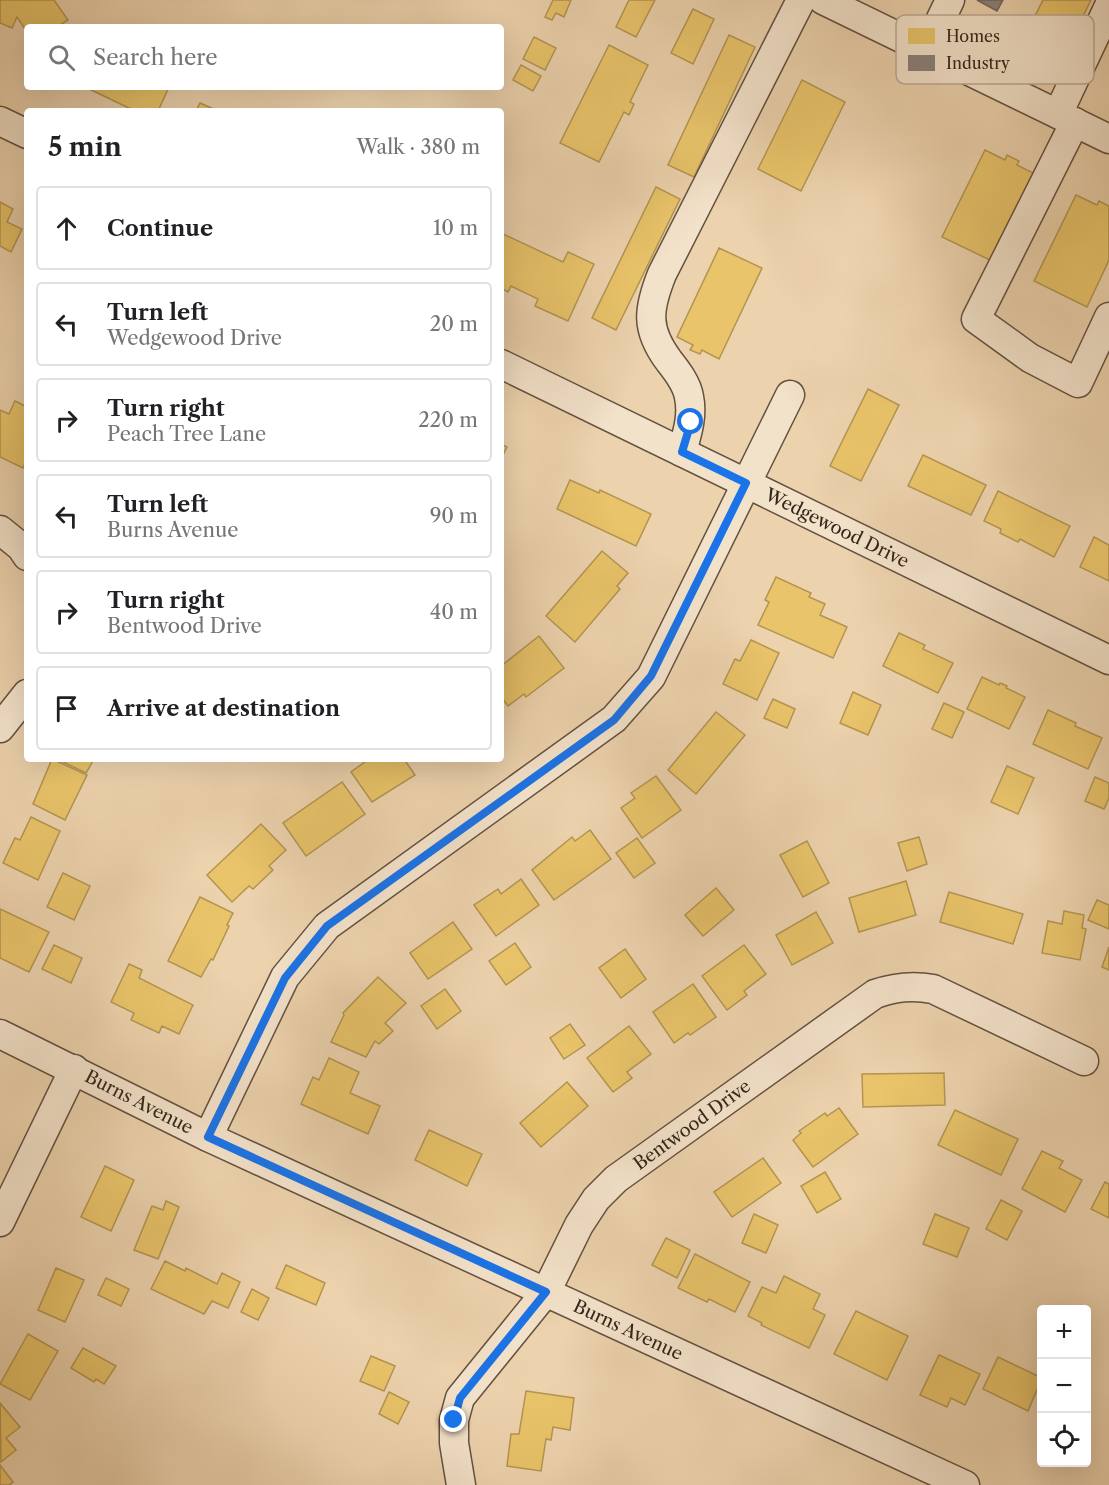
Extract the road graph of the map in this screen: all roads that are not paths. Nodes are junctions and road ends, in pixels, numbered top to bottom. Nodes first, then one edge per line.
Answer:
1 (801, 0) edge
2 (823, 0) edge
3 (950, 0) edge
4 (1109, 6) edge
5 (943, 15) edge
6 (896, 35) edge
7 (1094, 45) edge
8 (996, 84) edge
9 (1079, 84) edge
10 (1066, 118) junction
11 (0, 121) edge
12 (24, 133) edge
13 (1109, 139) edge
14 (1109, 317) edge
15 (504, 365) edge
16 (790, 395) dead end
17 (682, 452) junction
18 (746, 483) junction
19 (0, 530) edge
20 (24, 552) edge
21 (1109, 660) edge
22 (24, 698) edge
23 (0, 728) edge
24 (0, 1034) edge
25 (1084, 1061) dead end
26 (74, 1070) junction
27 (208, 1137) junction
28 (0, 1222) edge
29 (546, 1292) junction
30 (461, 1485) edge
31 (965, 1485) edge

1 - 17 street
2 - 6 street
3 - 5 street
4 - 7 street
8 - 10 street
9 - 10 street
10 - 13 street
10 - 14 street
11 - 12 street
15 - 17 street, Wedgewood Drive
16 - 18 street
17 - 18 street, Wedgewood Drive
18 - 21 street, Wedgewood Drive
18 - 27 street
19 - 20 street
22 - 23 street
24 - 26 street, Burns Avenue
25 - 29 street, Bentwood Drive
26 - 27 street, Burns Avenue
26 - 28 street
27 - 29 street, Burns Avenue
29 - 30 street, Bentwood Drive
29 - 31 street, Burns Avenue

